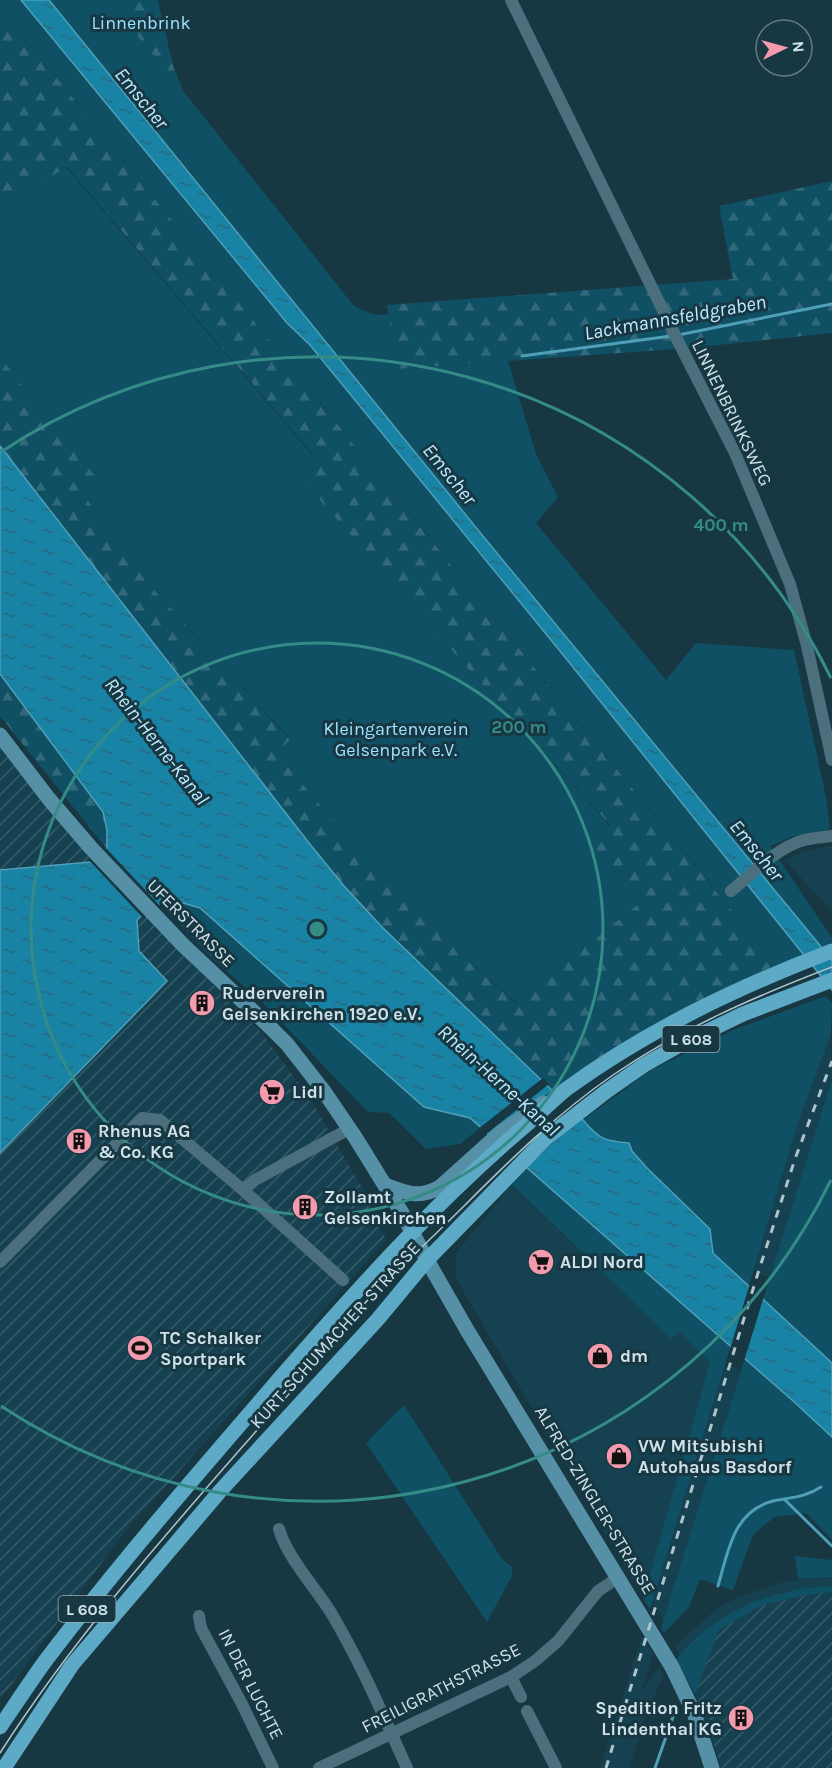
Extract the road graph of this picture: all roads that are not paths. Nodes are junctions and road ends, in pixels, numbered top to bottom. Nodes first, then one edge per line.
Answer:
1 (511, 0) edge
2 (0, 735) edge
3 (832, 760) edge
4 (832, 836) edge
5 (731, 891) dead end
6 (832, 951) edge
7 (832, 980) edge
8 (349, 1129) junction
9 (489, 1149) junction
10 (385, 1185) junction
11 (243, 1190) junction
12 (413, 1232) junction
13 (427, 1260) junction
14 (0, 1262) edge
15 (343, 1280) dead end
16 (279, 1529) dead end
17 (619, 1577) junction
18 (199, 1616) dead end
19 (511, 1677) junction
20 (521, 1697) dead end
21 (527, 1711) dead end
22 (0, 1727) edge
23 (392, 1735) junction
24 (4, 1768) edge
25 (273, 1768) edge
26 (319, 1768) edge
27 (407, 1768) edge
28 (555, 1768) edge
29 (712, 1768) edge

1 - 3 street, LINNENBRINKSWEG
2 - 8 main road, UFERSTRASSE
4 - 5 street
6 - 9 main road, KURT-SCHUMACHER-STRASSE / L 608
7 - 13 main road, KURT-SCHUMACHER-STRASSE / L 608
8 - 10 main road, UFERSTRASSE
8 - 11 street
9 - 10 main road
9 - 12 main road, KURT-SCHUMACHER-STRASSE / L 608
10 - 12 main road, UFERSTRASSE
11 - 14 street
11 - 15 street
12 - 13 main road, UFERSTRASSE
12 - 22 main road, KURT-SCHUMACHER-STRASSE / L 608
13 - 17 main road, ALFRED-ZINGLER-STRASSE
13 - 24 main road, KURT-SCHUMACHER-STRASSE / L 608
16 - 23 street
17 - 19 street, FREILIGRATHSTRASSE
17 - 29 main road, ALFRED-ZINGLER-STRASSE
18 - 25 street, IN DER LUCHTE
19 - 20 street
19 - 23 street, FREILIGRATHSTRASSE
21 - 28 street
23 - 26 street, FREILIGRATHSTRASSE
23 - 27 street

